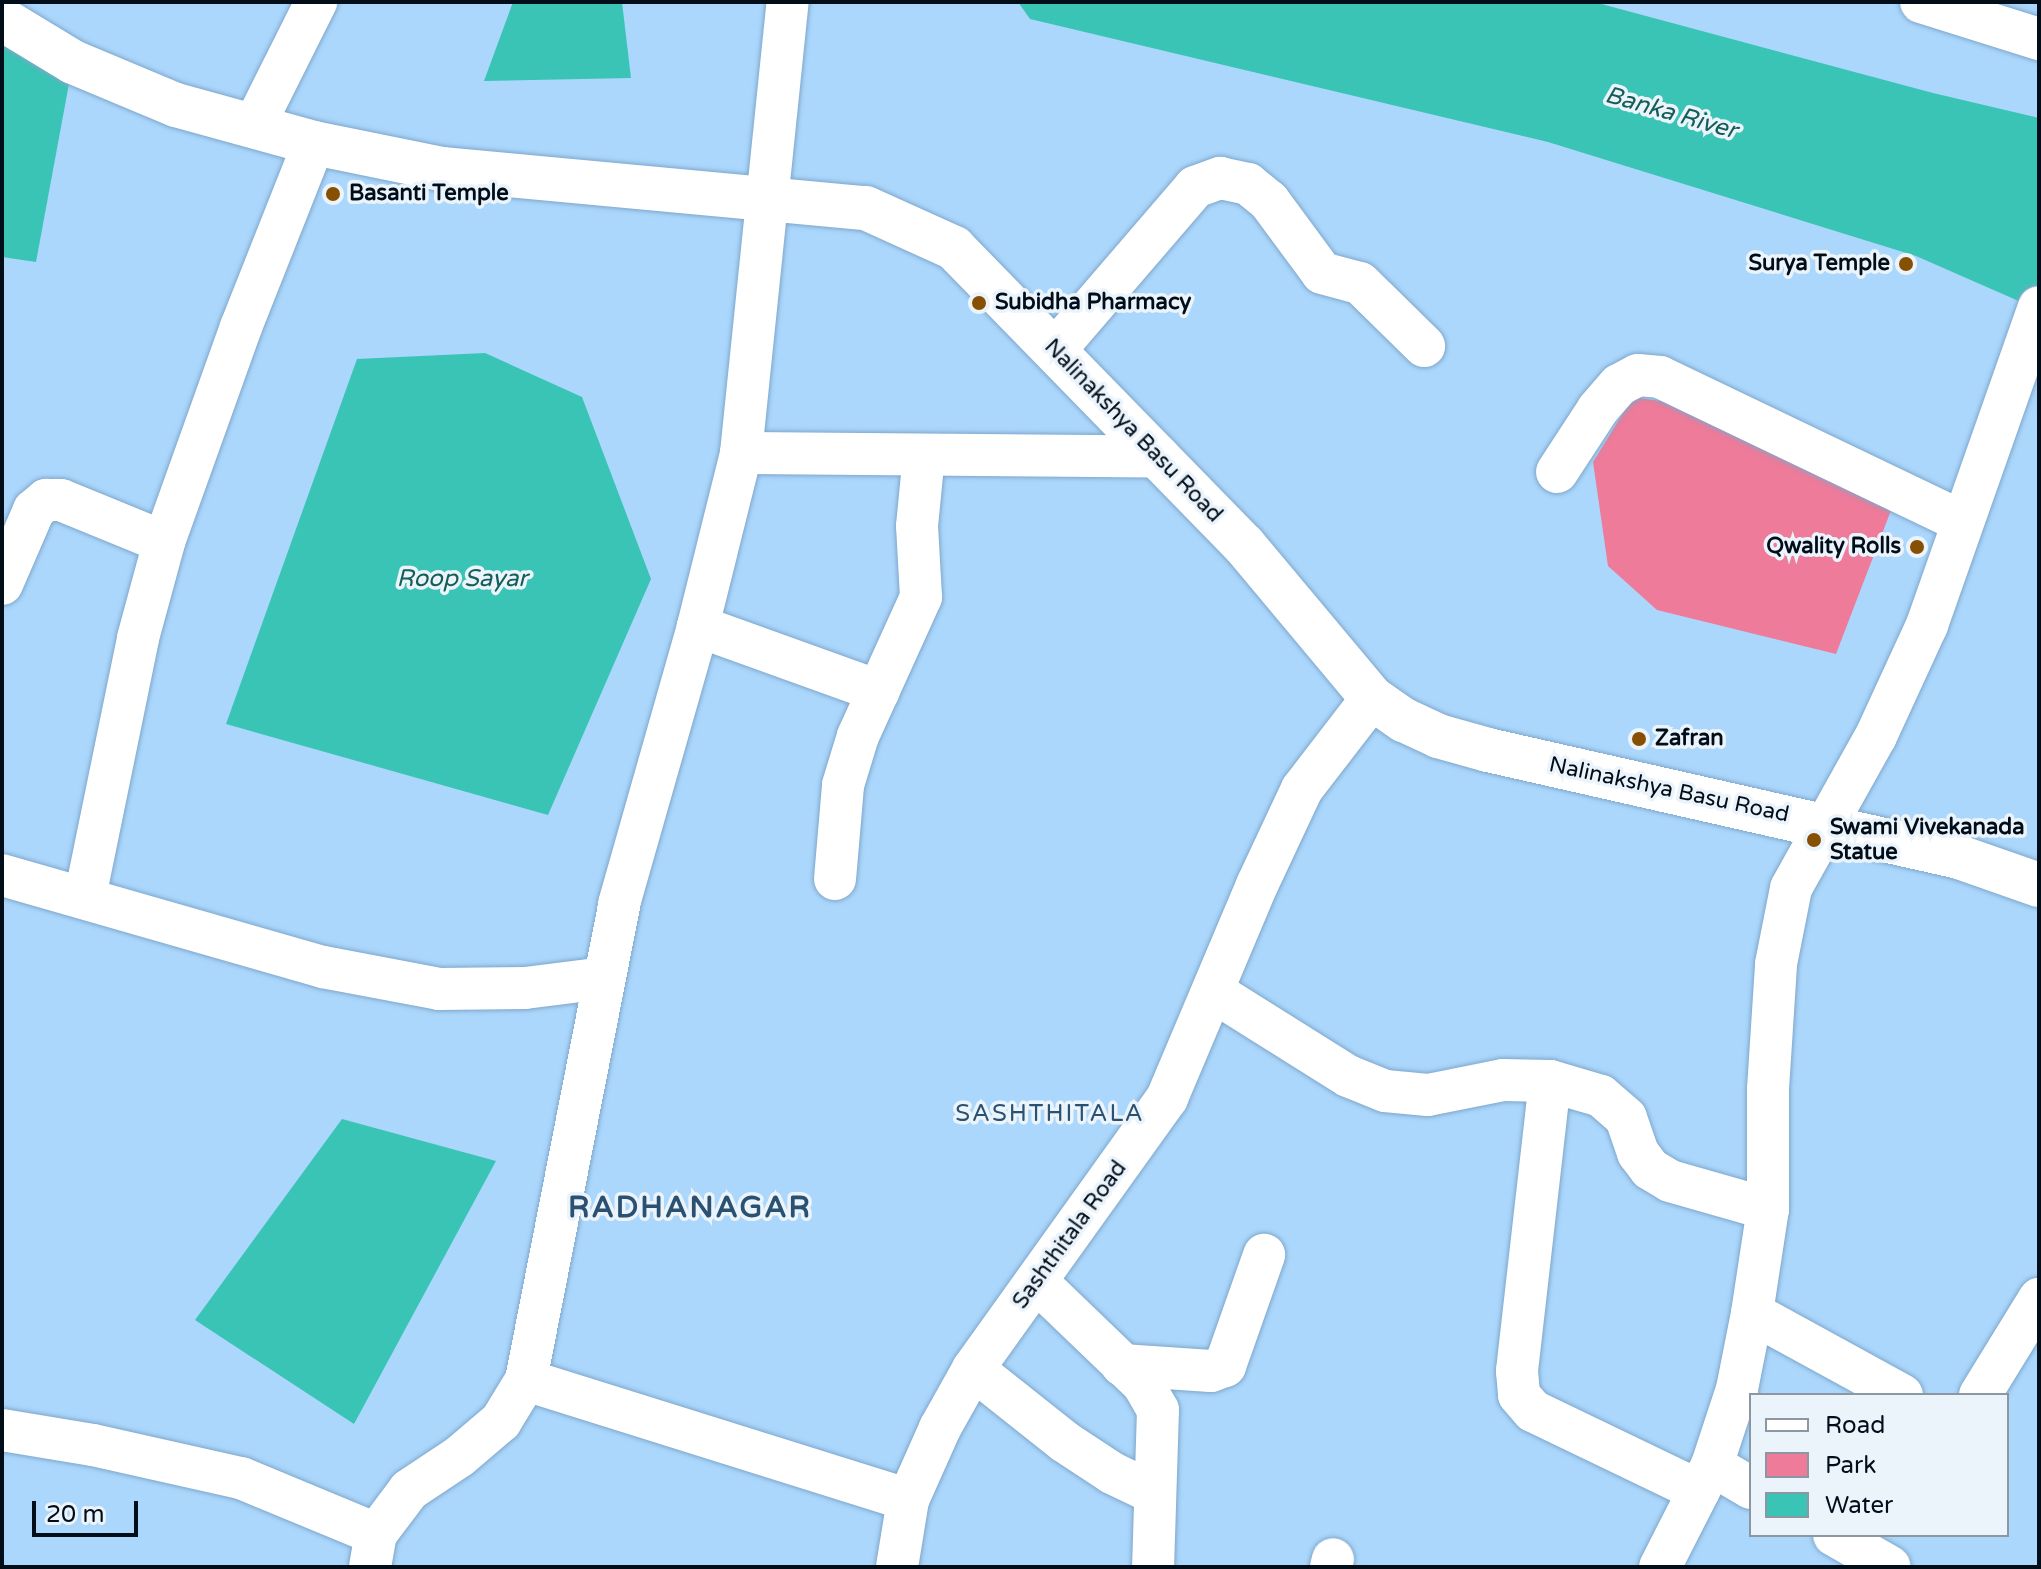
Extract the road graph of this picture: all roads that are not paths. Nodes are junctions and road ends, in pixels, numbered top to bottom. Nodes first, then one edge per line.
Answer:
1 (316, 2) edge
2 (788, 2) edge
3 (1921, 2) edge
4 (2, 19) edge
5 (2039, 39) edge
6 (254, 126) junction
7 (314, 143) junction
8 (770, 197) junction
9 (2038, 309) edge
10 (1424, 346) dead end
11 (1055, 350) junction
12 (741, 453) junction
13 (924, 455) junction
14 (1159, 457) junction
15 (1557, 472) dead end
16 (1962, 522) junction
17 (164, 542) junction
18 (2, 584) edge
19 (698, 626) junction
20 (879, 691) junction
21 (1372, 698) junction
22 (1824, 824) junction
23 (2, 875) edge
24 (835, 879) dead end
25 (2039, 885) edge
26 (85, 897) junction
27 (604, 978) junction
28 (1214, 992) junction
29 (1550, 1081) junction
30 (1768, 1209) junction
31 (1264, 1255) dead end
32 (1038, 1283) junction
33 (2039, 1299) edge
34 (1752, 1313) junction
35 (1122, 1365) junction
36 (973, 1369) junction
37 (526, 1380) junction
38 (1898, 1393) edge
39 (1981, 1393) edge
40 (2, 1430) edge
41 (1705, 1478) junction
42 (1749, 1488) edge
43 (1154, 1493) junction
44 (908, 1500) junction
45 (1838, 1537) edge
46 (373, 1550) edge
47 (897, 1567) edge
48 (1153, 1567) edge
49 (1660, 1567) edge
50 (1890, 1567) edge

1 - 6 street
2 - 8 street
3 - 5 street
4 - 6 street, Nalinakshya Basu Road
6 - 7 street, Nalinakshya Basu Road
7 - 8 street, Nalinakshya Basu Road
7 - 17 street
8 - 11 street, Nalinakshya Basu Road
8 - 12 street
9 - 16 street
10 - 11 street
11 - 14 street, Nalinakshya Basu Road
12 - 13 street
12 - 19 street
13 - 14 street
13 - 20 street
14 - 21 street, Nalinakshya Basu Road
15 - 16 street
16 - 22 street
17 - 18 street
17 - 26 street
19 - 20 street
19 - 27 street
20 - 24 street
21 - 22 street, Nalinakshya Basu Road
21 - 28 street, Sashthitala Road
22 - 25 street, Nalinakshya Basu Road
22 - 30 street
23 - 26 street
26 - 27 street
27 - 37 street
28 - 29 street
28 - 32 street, Sashthitala Road
29 - 30 street
29 - 41 street
30 - 34 street
31 - 35 street
32 - 35 street
32 - 36 street, Sashthitala Road
33 - 39 street
34 - 38 street
34 - 41 street
35 - 43 street
36 - 43 street
36 - 44 street, Sashthitala Road
37 - 44 street
37 - 46 street
40 - 46 street
41 - 42 street
41 - 49 street
43 - 48 street
44 - 47 street, Sashthitala Road
45 - 50 street

